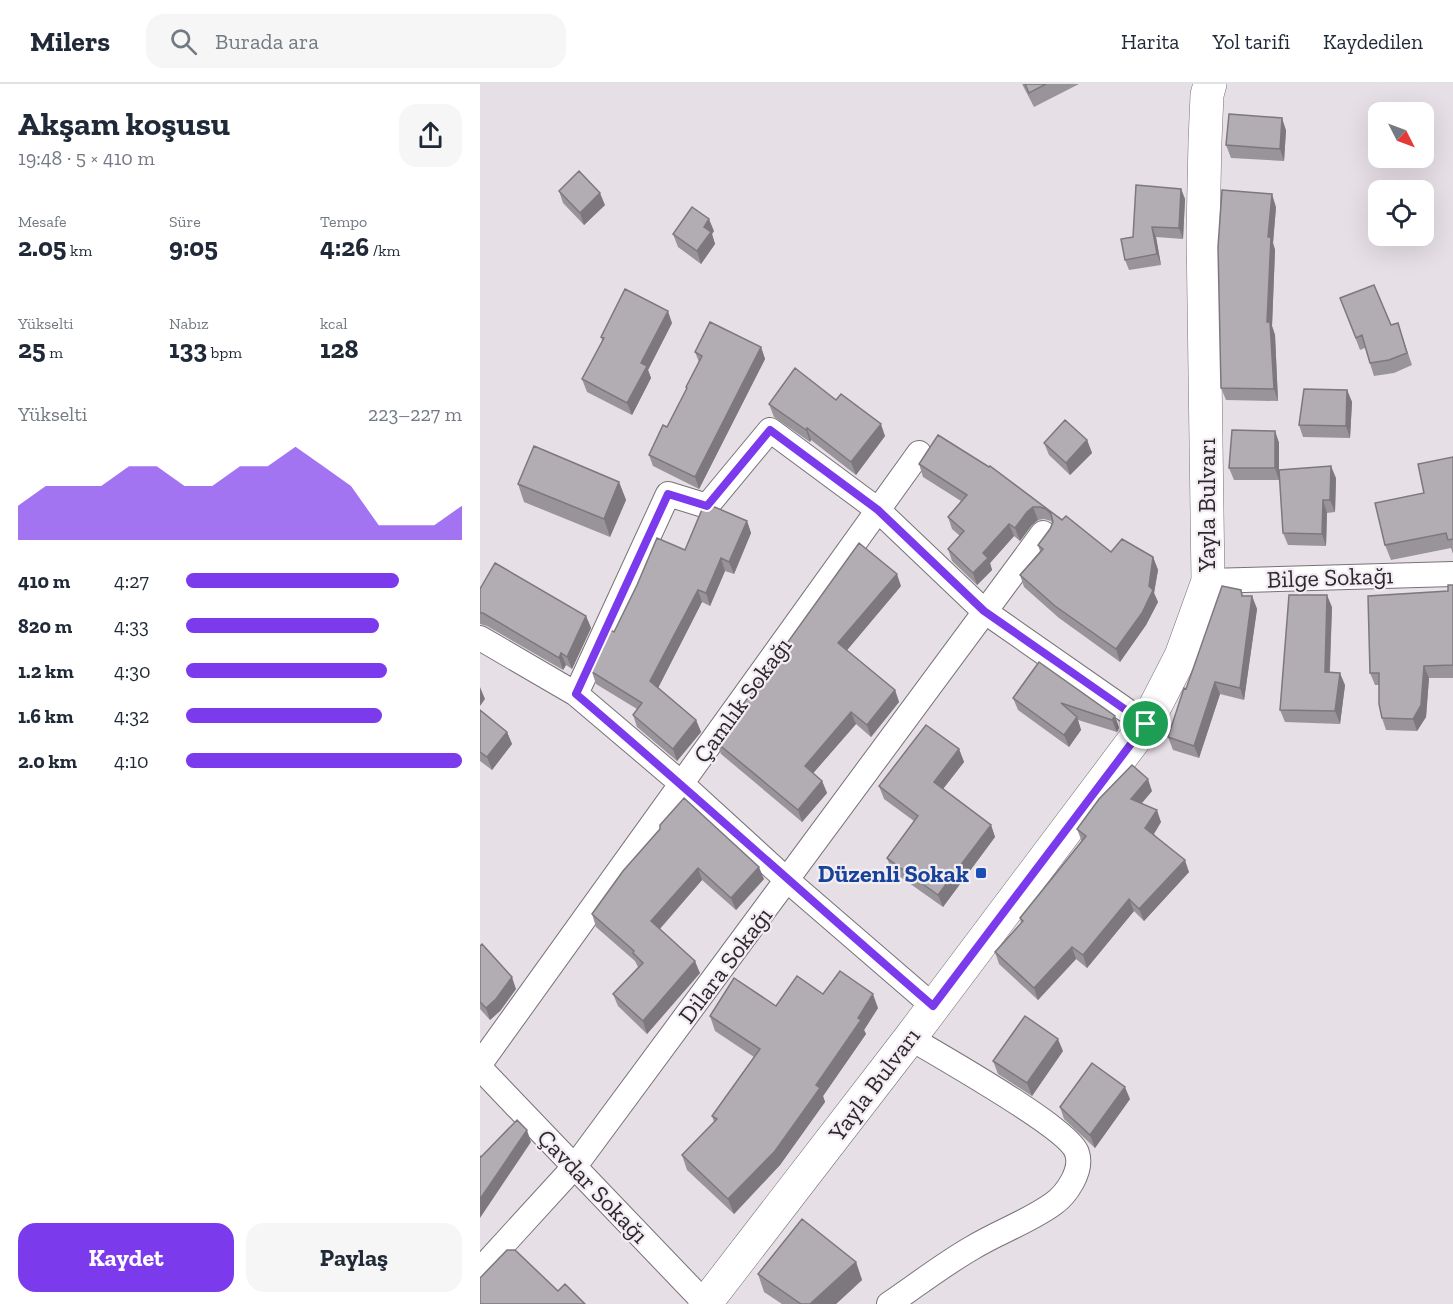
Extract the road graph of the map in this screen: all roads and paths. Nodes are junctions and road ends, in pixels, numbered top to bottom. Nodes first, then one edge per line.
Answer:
1 (1210, 84) edge
2 (919, 453) dead end
3 (878, 510) junction
4 (1043, 533) dead end
5 (1453, 574) edge
6 (1208, 581) junction
7 (984, 611) junction
8 (480, 638) edge
9 (576, 694) junction
10 (1146, 724) junction
11 (682, 784) junction
12 (787, 880) junction
13 (933, 1006) junction
14 (909, 1038) junction
15 (480, 1066) edge
16 (574, 1166) junction
17 (480, 1270) edge
18 (705, 1304) edge
19 (890, 1304) edge

1 - 6 main road, Yayla Bulvarı
2 - 3 street, Çamlık Sokağı
3 - 7 street
3 - 9 street
3 - 11 street, Çamlık Sokağı
4 - 7 street, Dilara Sokağı
5 - 6 street, Bilge Sokağı
6 - 10 main road, Yayla Bulvarı
7 - 10 street
7 - 12 street, Dilara Sokağı
8 - 9 street
9 - 11 street
10 - 13 main road, Yayla Bulvarı
11 - 12 street
11 - 15 street, Çamlık Sokağı
12 - 13 street
12 - 16 street, Dilara Sokağı
13 - 14 main road, Yayla Bulvarı
14 - 18 main road, Yayla Bulvarı
14 - 19 street
15 - 16 street, Çavdar Sokağı
16 - 17 street, Dilara Sokağı
16 - 18 street, Çavdar Sokağı

